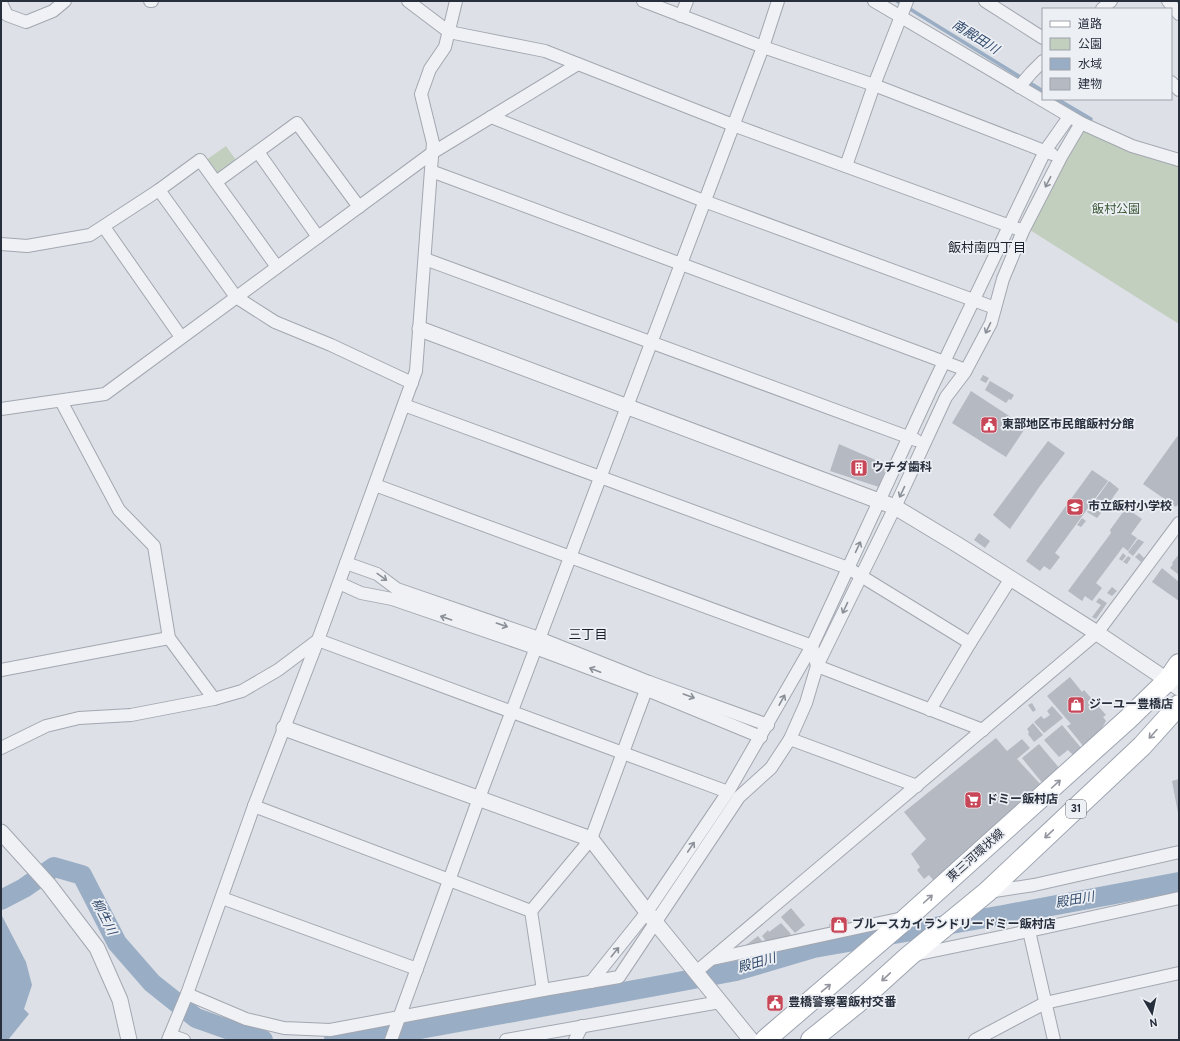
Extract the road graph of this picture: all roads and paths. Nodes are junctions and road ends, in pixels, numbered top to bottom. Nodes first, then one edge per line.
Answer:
1 (65, 1) edge
2 (408, 1) edge
3 (456, 1) edge
4 (643, 1) edge
5 (687, 1) edge
6 (778, 1) edge
7 (874, 1) edge
8 (984, 1) edge
9 (1168, 1) edge
10 (1, 3) edge
11 (905, 8) edge
12 (1179, 14) edge
13 (682, 16) junction
14 (449, 32) junction
15 (1042, 37) edge
16 (763, 47) junction
17 (1042, 62) edge
18 (578, 64) junction
19 (1023, 82) junction
20 (874, 85) junction
21 (1042, 96) edge
22 (1047, 100) edge
23 (491, 117) junction
24 (1069, 117) junction
25 (1080, 123) junction
26 (733, 125) junction
27 (1045, 151) junction
28 (258, 152) junction
29 (432, 152) junction
30 (1061, 157) junction
31 (1179, 160) edge
32 (846, 166) junction
33 (431, 171) junction
34 (216, 182) junction
35 (160, 190) junction
36 (704, 201) junction
37 (359, 207) junction
38 (1010, 226) junction
39 (104, 227) junction
40 (1023, 231) junction
41 (318, 237) junction
42 (1, 244) edge
43 (424, 259) junction
44 (680, 264) junction
45 (277, 267) junction
46 (236, 297) junction
47 (974, 300) junction
48 (995, 308) junction
49 (420, 329) junction
50 (182, 337) junction
51 (651, 342) junction
52 (945, 362) junction
53 (966, 370) junction
54 (412, 382) junction
55 (61, 401) junction
56 (404, 405) junction
57 (626, 406) junction
58 (1, 409) edge
59 (909, 437) junction
60 (925, 443) junction
61 (600, 476) junction
62 (375, 484) junction
63 (879, 502) junction
64 (895, 507) junction
65 (1179, 523) edge
66 (569, 557) junction
67 (346, 563) junction
68 (848, 568) junction
69 (861, 575) junction
70 (1011, 578) junction
71 (338, 583) junction
72 (1097, 633) junction
73 (168, 638) junction
74 (318, 640) junction
75 (537, 643) junction
76 (970, 643) junction
77 (812, 646) junction
78 (817, 666) junction
79 (1, 670) edge
80 (1175, 677) edge
81 (648, 686) junction
82 (214, 699) junction
83 (1179, 705) edge
84 (930, 710) junction
85 (511, 712) junction
86 (768, 725) junction
87 (284, 728) junction
88 (983, 730) junction
89 (761, 737) junction
90 (790, 739) junction
91 (1, 748) edge
92 (623, 753) junction
93 (917, 786) junction
94 (728, 792) junction
95 (479, 798) junction
96 (254, 806) junction
97 (1, 832) edge
98 (591, 839) junction
99 (1179, 852) edge
100 (450, 880) junction
101 (987, 892) junction
102 (222, 898) junction
103 (1179, 898) edge
104 (532, 911) junction
105 (651, 916) junction
106 (903, 921) junction
107 (1029, 931) junction
108 (912, 953) junction
109 (711, 959) junction
110 (417, 969) junction
111 (696, 972) junction
112 (1179, 973) edge
113 (591, 982) junction
114 (543, 990) junction
115 (186, 998) junction
116 (717, 998) junction
117 (1045, 1003) junction
118 (398, 1022) junction
119 (582, 1026) junction
120 (556, 1035) edge
121 (169, 1037) edge
122 (129, 1040) edge
123 (184, 1040) edge
124 (391, 1040) edge
125 (506, 1040) edge
126 (575, 1040) edge
127 (752, 1040) edge
128 (765, 1040) edge
129 (811, 1040) edge
130 (975, 1040) edge
131 (1054, 1040) edge

1 - 10 street
2 - 14 street
3 - 14 street
4 - 13 street
5 - 13 street
6 - 16 street
7 - 11 street
8 - 15 street
9 - 12 street
11 - 19 street
11 - 20 street
13 - 16 street
14 - 18 street
14 - 29 street
16 - 20 street
16 - 26 street
17 - 19 street
18 - 23 street
18 - 26 street
19 - 21 street
20 - 27 street
20 - 32 street
22 - 24 street
23 - 29 street
23 - 36 street
24 - 25 street
24 - 27 street
25 - 30 street
25 - 31 street
26 - 32 street
26 - 36 street
27 - 30 street
27 - 38 street
28 - 34 street
28 - 37 street
28 - 41 street
29 - 33 street
29 - 37 street
30 -> 40 street
32 - 38 street
33 - 43 street
33 - 44 street
34 - 35 street
34 - 45 street
35 - 39 street
35 - 46 street
36 - 44 street
36 - 47 street
37 - 41 street
38 - 40 street
38 - 47 street
39 - 42 street
39 - 50 street
40 - 48 street
41 - 45 street
43 - 49 street
43 - 51 street
44 - 51 street
44 - 52 street
45 - 46 street
46 - 50 street
46 - 54 street
47 - 48 street
47 - 52 street
48 -> 53 street
49 - 54 street
49 - 57 street
50 - 55 street
51 - 57 street
51 - 59 street
52 - 53 street
52 - 59 street
53 - 60 street
54 - 56 street
55 - 58 street
55 - 73 street
56 - 61 street
56 - 62 street
57 - 61 street
57 - 63 street
59 - 60 street
59 - 63 street
60 -> 64 street
61 - 66 street
61 - 68 street
62 - 66 street
62 - 67 street
63 - 64 street
68 -> 63 street
64 - 69 street
64 - 70 street
65 - 72 street
66 - 75 street
66 - 77 street
67 - 71 street
67 -> 75 street
68 - 69 street
68 - 77 street
69 - 76 street
69 -> 78 street
70 - 72 street
70 - 76 street
71 - 74 street
75 -> 71 street
72 - 80 street
72 - 88 street
73 - 79 street
73 - 82 street
74 - 82 street
74 - 85 street
74 - 87 street
75 - 81 street
75 - 85 street
76 - 84 street
77 - 78 street
86 -> 77 street
78 - 84 street
78 - 90 street
106 -> 80 main road, 東三河環状線
81 -> 86 street
81 - 89 street
81 - 92 street
82 - 91 street
83 -> 101 main road, 31
84 - 88 street
85 - 92 street
85 - 95 street
86 - 89 street
87 - 95 street
87 - 96 street
88 - 93 street
89 - 94 street
90 - 93 street
90 - 105 street
92 - 94 street
92 - 98 street
93 - 109 street
105 -> 94 street
95 - 98 street
95 - 100 street
96 - 100 street
96 - 102 street
97 - 122 street
98 - 104 street
98 - 105 street
99 - 101 street
100 - 104 street
100 - 110 street
101 - 108 main road, 31
102 - 110 street
102 - 115 street
103 - 107 street
104 - 114 street
105 - 111 street
113 -> 105 street
105 - 113 street
106 - 109 street
128 -> 106 main road, 東三河環状線
107 - 108 street
107 - 117 street
108 -> 129 main road, 31
109 - 111 street
110 - 118 street
111 - 116 street
112 - 117 street
113 - 114 street
114 - 118 street
115 - 118 street
115 - 121 street
116 - 119 street
116 - 127 street
117 - 130 street
117 - 131 street
118 - 124 street
119 - 120 street
119 - 126 street
120 - 125 street
121 - 123 street

